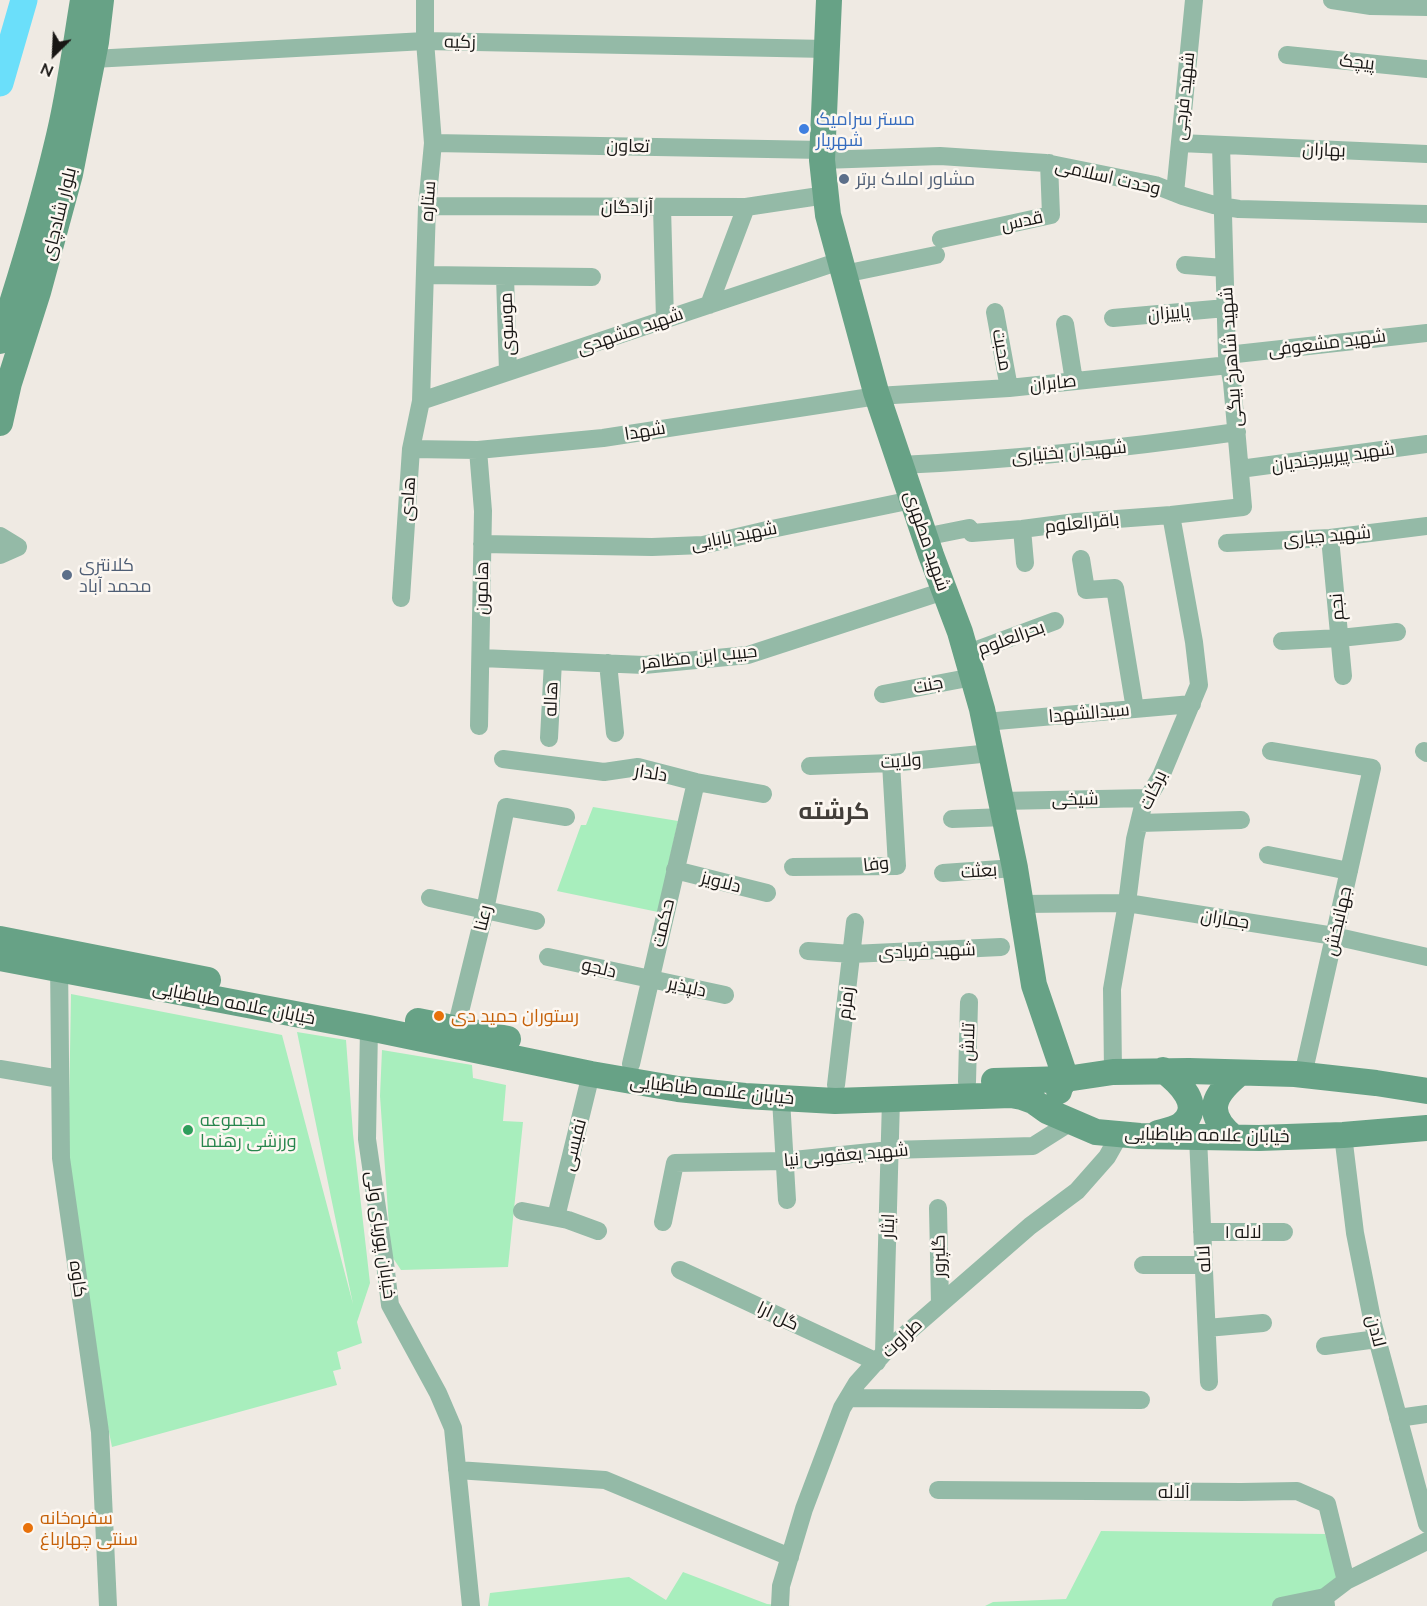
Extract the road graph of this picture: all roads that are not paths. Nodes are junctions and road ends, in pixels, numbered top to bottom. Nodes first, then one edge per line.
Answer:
1 (83, 0) edge
2 (101, 0) edge
3 (425, 0) edge
4 (830, 0) edge
5 (1194, 0) edge
6 (1332, 0) edge
7 (1427, 7) edge
8 (425, 41) junction
9 (827, 50) junction
10 (1287, 55) dead end
11 (93, 59) junction
12 (1427, 69) edge
13 (433, 143) junction
14 (1179, 143) junction
15 (1221, 145) junction
16 (1427, 154) edge
17 (822, 155) junction
18 (1048, 163) junction
19 (1174, 193) junction
20 (826, 195) junction
21 (426, 206) junction
22 (1222, 206) junction
23 (662, 207) junction
24 (746, 207) junction
25 (1427, 214) edge
26 (1185, 265) dead end
27 (842, 268) junction
28 (1224, 268) junction
29 (424, 275) junction
30 (505, 276) junction
31 (592, 277) dead end
32 (709, 305) junction
33 (1226, 308) junction
34 (995, 312) dead end
35 (1113, 318) dead end
36 (665, 320) junction
37 (1065, 324) dead end
38 (1427, 333) edge
39 (0, 341) edge
40 (1228, 360) junction
41 (508, 372) junction
42 (1074, 381) junction
43 (1009, 388) junction
44 (877, 396) junction
45 (421, 401) junction
46 (0, 423) edge
47 (1237, 432) junction
48 (1427, 444) edge
49 (411, 449) junction
50 (478, 450) junction
51 (900, 465) junction
52 (1240, 469) junction
53 (912, 500) junction
54 (1243, 507) joint
55 (1171, 515) junction
56 (1427, 526) edge
57 (1022, 529) junction
58 (0, 536) edge
59 (924, 537) junction
60 (1330, 538) junction
61 (1227, 543) dead end
62 (482, 544) junction
63 (0, 555) edge
64 (1081, 559) dead end
65 (1025, 563) dead end
66 (944, 591) junction
67 (401, 598) dead end
68 (1055, 621) dead end
69 (1397, 632) dead end
70 (1340, 638) junction
71 (1282, 641) dead end
72 (481, 658) junction
73 (553, 661) junction
74 (608, 663) junction
75 (970, 666) junction
76 (1343, 676) dead end
77 (884, 694) dead end
78 (1192, 704) junction
79 (1135, 709) junction
80 (985, 722) junction
81 (479, 726) dead end
82 (615, 733) dead end
83 (549, 738) dead end
84 (1271, 751) dead end
85 (991, 753) junction
86 (503, 759) dead end
87 (891, 763) junction
88 (810, 766) dead end
89 (696, 782) junction
90 (763, 794) dead end
91 (1148, 798) junction
92 (1003, 809) junction
93 (566, 817) dead end
94 (952, 819) dead end
95 (1241, 820) dead end
96 (1140, 823) junction
97 (1268, 855) dead end
98 (793, 867) dead end
99 (1015, 868) junction
100 (675, 870) junction
101 (1349, 871) junction
102 (943, 873) dead end
103 (767, 893) dead end
104 (430, 898) dead end
105 (1127, 903) junction
106 (1021, 904) junction
107 (485, 910) junction
108 (536, 921) dead end
109 (855, 922) dead end
110 (1334, 936) junction
111 (1001, 948) dead end
112 (808, 951) dead end
113 (1, 954) edge
114 (852, 954) junction
115 (548, 957) dead end
116 (1427, 957) edge
117 (59, 961) junction
118 (650, 979) junction
119 (724, 995) dead end
120 (969, 1002) dead end
121 (369, 1028) junction
122 (454, 1036) junction
123 (592, 1065) junction
124 (0, 1070) edge
125 (1163, 1071) junction
126 (629, 1072) junction
127 (1113, 1072) junction
128 (1240, 1072) junction
129 (1303, 1075) junction
130 (60, 1079) junction
131 (1066, 1079) junction
132 (967, 1082) junction
133 (781, 1090) junction
134 (1427, 1091) edge
135 (891, 1092) junction
136 (835, 1093) junction
137 (1071, 1122) junction
138 (1427, 1128) edge
139 (1120, 1134) junction
140 (1343, 1135) junction
141 (1149, 1136) junction
142 (1198, 1137) junction
143 (1233, 1137) junction
144 (890, 1150) junction
145 (784, 1161) junction
146 (787, 1200) dead end
147 (938, 1208) dead end
148 (522, 1211) dead end
149 (556, 1217) junction
150 (663, 1222) dead end
151 (598, 1231) dead end
152 (1202, 1232) junction
153 (1284, 1232) dead end
154 (1143, 1265) dead end
155 (1204, 1265) junction
156 (680, 1270) dead end
157 (940, 1304) junction
158 (1263, 1323) dead end
159 (1207, 1328) junction
160 (1377, 1339) junction
161 (1325, 1346) dead end
162 (881, 1357) junction
163 (1209, 1382) dead end
164 (848, 1398) junction
165 (1141, 1400) dead end
166 (1427, 1414) edge
167 (1398, 1418) junction
168 (458, 1470) junction
169 (938, 1490) dead end
170 (1427, 1524) edge
171 (1427, 1541) edge
172 (790, 1557) junction
173 (1346, 1581) junction
174 (1325, 1601) edge
175 (108, 1606) edge
176 (471, 1606) edge
177 (780, 1606) edge
178 (1281, 1606) edge

1 - 39 street, بلوار شادچای
2 - 11 street, بلوار شادچای
3 - 8 street, ستاره
4 - 9 street, شهید مطهری
5 - 14 street, شهید فرجی
6 - 7 street
8 - 9 street, زکیه
8 - 11 street, زکیه
8 - 13 street, ستاره
9 - 17 street, شهید مطهری
10 - 12 street, پیچک
11 - 46 street, بلوار شادچای
13 - 17 street, تعاون
13 - 21 street, ستاره
14 - 15 street, بهاران
14 - 19 street, شهید فرجی
15 - 16 street, بهاران
15 - 22 street, شهید شاهرخ بیگی
17 - 18 street, وحدت اسلامی
17 - 20 street, شهید مطهری
18 - 19 street, وحدت اسلامی
18 - 27 street, قدس
19 - 22 street, وحدت اسلامی
20 - 24 street, آزادگان
20 - 27 street, شهید مطهری
21 - 23 street, آزادگان
21 - 29 street, ستاره
22 - 25 street, وحدت اسلامی
22 - 28 street, شهید شاهرخ بیگی
23 - 24 street, آزادگان
23 - 36 street
24 - 32 street
26 - 28 street
27 - 32 street, شهید مشهدی
27 - 44 street, شهید مطهری
28 - 33 street, شهید شاهرخ بیگی
29 - 30 street, موسوی
29 - 45 street, ستاره
30 - 31 street, موسوی
30 - 41 street, موسوی
32 - 36 street, شهید مشهدی
33 - 35 street, پاییزان
33 - 40 street, شهید شاهرخ بیگی
34 - 43 street, محبت
36 - 41 street, شهید مشهدی
37 - 42 street
38 - 40 street, شهید مشعوفی
40 - 42 street, صابران
40 - 47 street, شهید شاهرخ بیگی
41 - 45 street, شهید مشهدی
42 - 43 street, صابران
43 - 44 street, صابران
44 - 50 street, شهدا
44 - 51 street, شهید مطهری
45 - 49 street, هادی
47 - 51 street, شهیدان بختیاری
47 - 52 street, شهید شاهرخ بیگی
48 - 52 street, شهید پیربیرجندیان
49 - 50 street, شهدا
49 - 67 street, هادی
50 - 62 street, هامون
51 - 53 street, شهید مطهری
52 - 54 street, شهید شاهرخ بیگی
53 - 59 street, شهید مطهری
53 - 62 street, شهید بابایی
54 - 55 street, باقرالعلوم
55 - 57 street, باقرالعلوم
55 - 78 street, برکات
56 - 60 street, شهید جباری
57 - 59 street, باقرالعلوم
57 - 65 street
58 - 63 street
59 - 66 street, شهید مطهری
60 - 61 street, شهید جباری
60 - 70 street, نجم
62 - 72 street, هامون
64 - 79 street
66 - 74 street, حبیب ابن مظاهر
66 - 75 street, شهید مطهری
68 - 75 street, بحرالعلوم
69 - 70 street
70 - 71 street
70 - 76 street, نجم
72 - 73 street, حبیب ابن مظاهر
72 - 81 street, هامون
73 - 74 street, حبیب ابن مظاهر
73 - 83 street, هاله
74 - 82 street
75 - 77 street, جنت
75 - 80 street, شهید مطهری
78 - 79 street, سیدالشهدا
78 - 91 street, برکات
79 - 80 street, سیدالشهدا
80 - 85 street, شهید مطهری
84 - 101 street, جهانبخش
85 - 87 street, ولایت
85 - 92 street, شهید مطهری
86 - 89 street, دلدار
87 - 88 street, ولایت
87 - 98 street, وفا
89 - 90 street, دلدار
89 - 100 street, حکمت
91 - 92 street, شیخی
91 - 96 street, برکات
92 - 94 street, شیخی
92 - 99 street, شهید مطهری
93 - 107 street, رعنا
95 - 96 street
96 - 105 street, برکات
97 - 101 street
99 - 102 street, بعثت
99 - 106 street, شهید مطهری
100 - 103 street, دلاویز
100 - 118 street, حکمت
101 - 110 street, جهانبخش
104 - 107 street
105 - 106 street, جماران
105 - 110 street, جماران
105 - 127 street, برکات
106 - 131 street, شهید مطهری
107 - 108 street
107 - 122 street, رعنا
109 - 114 street, زمزم
110 - 116 street, جماران
110 - 129 street, جهانبخش
111 - 114 street, شهید فریادی
112 - 114 street, شهید فریادی
113 - 117 street, خیابان علامه طباطبایی
114 - 136 street, زمزم
115 - 118 street, دلجو
117 - 121 street, خیابان علامه طباطبایی
117 - 122 street, خیابان علامه طباطبایی
117 - 130 street, کاوه
118 - 119 street, دلپذیر
118 - 126 street, حکمت
120 - 132 street, تلاش
121 - 122 street, خیابان علامه طباطبایی
121 - 168 street, خیابان پوریای ولی
122 - 123 street, خیابان علامه طباطبایی
123 - 126 street, خیابان علامه طباطبایی
123 - 149 street, نفیسی
124 - 130 street
125 - 127 street, خیابان علامه طباطبایی
125 - 128 street, خیابان علامه طباطبایی
125 - 141 street
126 - 133 street, خیابان علامه طباطبایی
127 - 131 street, خیابان علامه طباطبایی
128 - 129 street, خیابان علامه طباطبایی
128 - 143 street
129 - 134 street, خیابان علامه طباطبایی
130 - 175 street, کاوه
131 - 132 street, خیابان علامه طباطبایی
131 - 137 street
132 - 135 street, خیابان علامه طباطبایی
133 - 136 street, خیابان علامه طباطبایی
133 - 145 street
135 - 136 street, خیابان علامه طباطبایی
135 - 137 street, خیابان علامه طباطبایی
135 - 144 street, ایثار
137 - 139 street, خیابان علامه طباطبایی
137 - 144 street, شهید یعقوبی نیا
138 - 140 street, خیابان علامه طباطبایی
139 - 141 street, خیابان علامه طباطبایی
139 - 157 street, طراوت
140 - 143 street, خیابان علامه طباطبایی
140 - 160 street, لادن
141 - 142 street, خیابان علامه طباطبایی
142 - 143 street, خیابان علامه طباطبایی
142 - 152 street, لاله
144 - 145 street, شهید یعقوبی نیا
144 - 162 street, ایثار
145 - 146 street
145 - 150 street, شهید یعقوبی نیا
147 - 157 street, گلپرور
148 - 149 street
149 - 151 street
152 - 153 street, لاله ۱
152 - 155 street, لاله
154 - 155 street
155 - 159 street, لاله
156 - 162 street, گل ارا
157 - 162 street, طراوت
158 - 159 street
159 - 163 street, لاله
160 - 161 street
160 - 167 street, لادن
162 - 164 street, طراوت
164 - 165 street
164 - 172 street, طراوت
166 - 167 street
167 - 170 street, لادن
168 - 172 street
168 - 176 street, خیابان پوریای ولی
169 - 173 street, آلاله
171 - 173 street
172 - 177 street, طراوت
173 - 174 street
174 - 178 street

